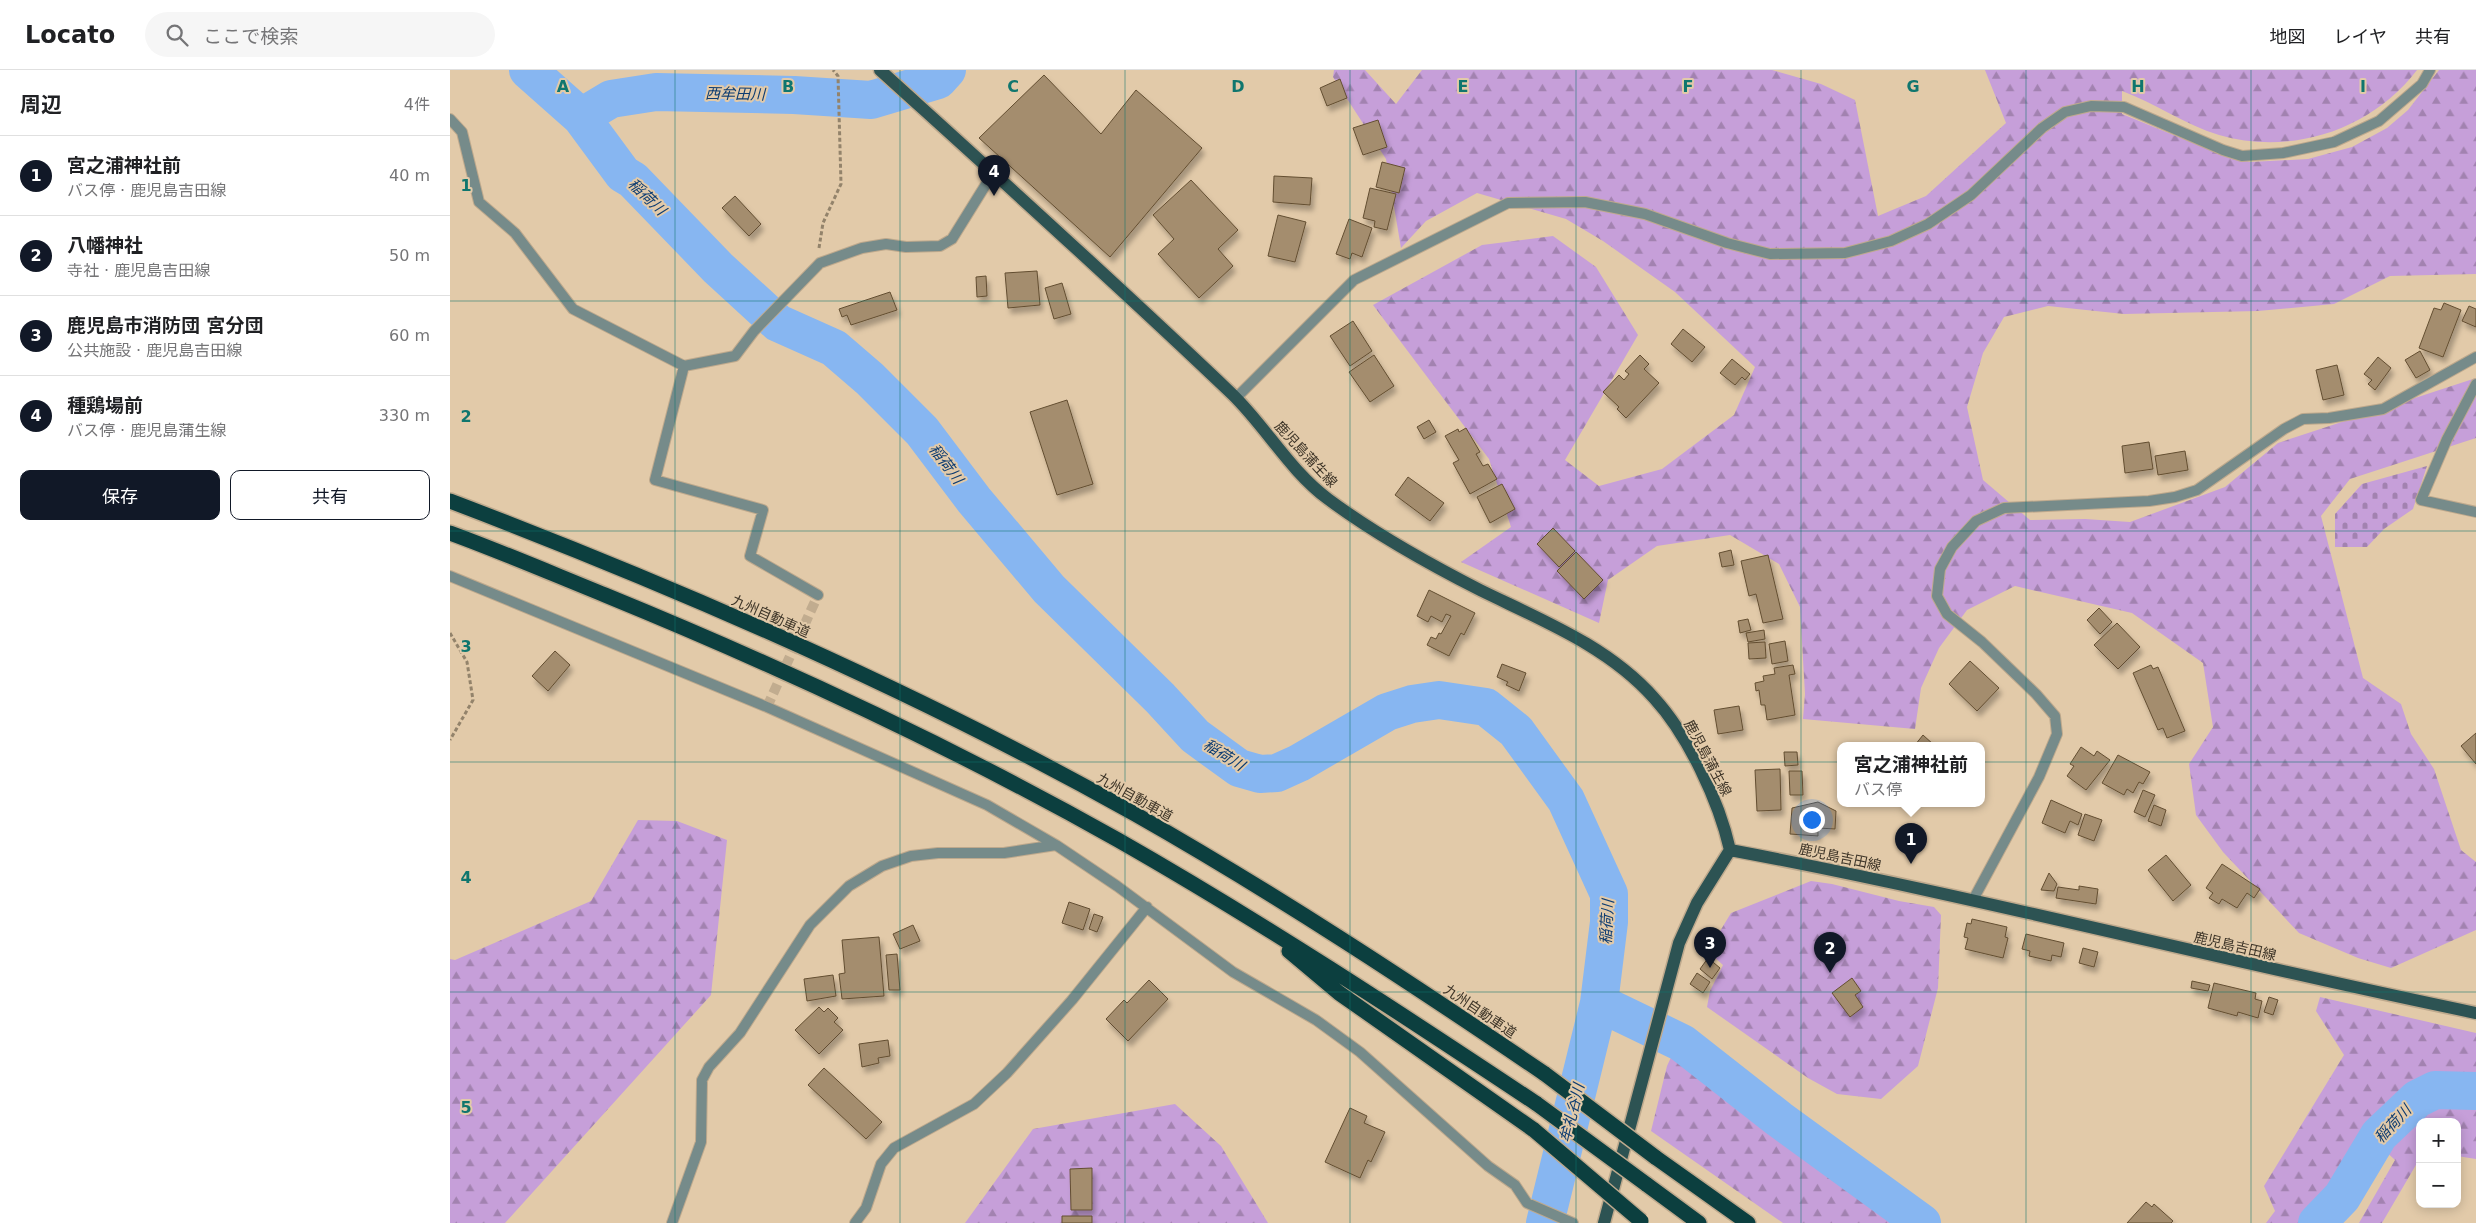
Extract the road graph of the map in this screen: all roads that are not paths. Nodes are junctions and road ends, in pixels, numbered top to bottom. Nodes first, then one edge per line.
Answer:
1 (2430, 70) edge
2 (885, 74) edge
3 (450, 119) edge
4 (993, 173) junction
5 (2476, 357) edge
6 (684, 366) junction
7 (2476, 384) edge
8 (1236, 398) junction
9 (450, 501) edge
10 (2476, 512) edge
11 (450, 533) edge
12 (450, 576) edge
13 (818, 595) dead end
14 (1056, 845) junction
15 (1730, 850) junction
16 (1974, 900) junction
17 (1147, 907) junction
18 (1244, 914) junction
19 (2476, 1014) edge
20 (1642, 1222) edge
21 (672, 1223) edge
22 (856, 1223) edge
23 (1573, 1223) edge
24 (1604, 1223) edge
25 (1699, 1223) edge
26 (1748, 1223) edge

1 - 8 street
2 - 4 main road, 鹿児島蒲生線
3 - 6 street
4 - 6 street
4 - 8 main road, 鹿児島蒲生線
5 - 16 street
6 - 13 street
7 - 10 street
8 - 15 main road, 鹿児島蒲生線
9 - 26 highway, 九州自動車道, bridge
11 - 18 highway
12 - 14 street
14 - 17 street
14 - 21 street
15 - 16 main road, 鹿児島吉田線
15 - 24 main road
16 - 19 main road, 鹿児島吉田線
17 - 22 street
17 - 23 street
18 - 20 highway, bridge
18 - 25 highway, bridge

